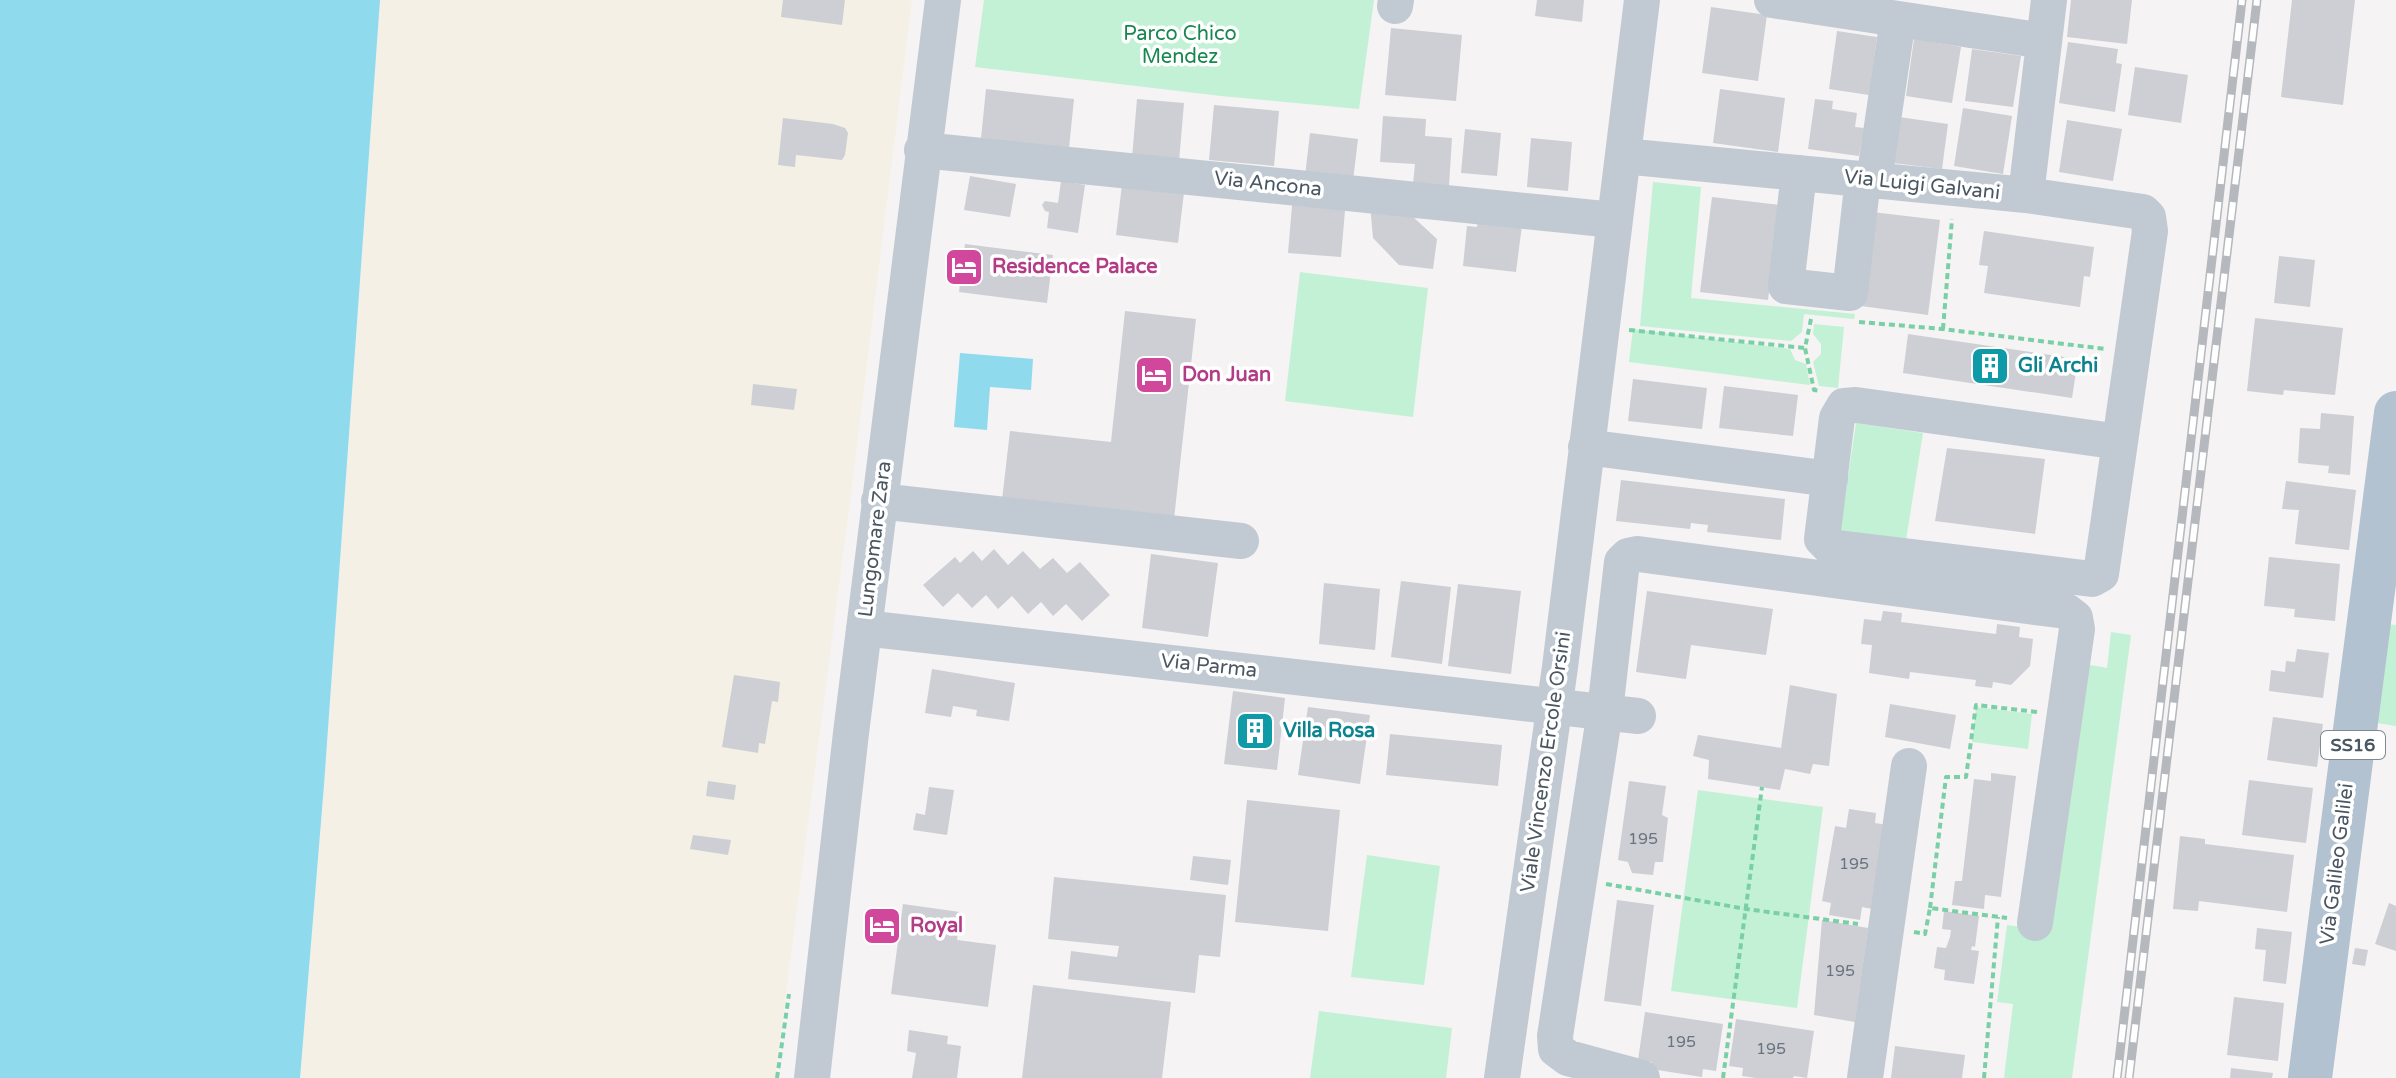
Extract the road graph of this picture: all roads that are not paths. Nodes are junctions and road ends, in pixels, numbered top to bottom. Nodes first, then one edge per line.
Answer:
1 (943, 0) edge
2 (1642, 0) edge
3 (1772, 0) edge
4 (2049, 0) edge
5 (1898, 19) junction
6 (2044, 41) junction
7 (922, 150) junction
8 (1623, 156) junction
9 (1799, 173) junction
10 (1869, 180) junction
11 (2026, 195) junction
12 (1614, 220) junction
13 (2396, 413) edge
14 (2120, 442) junction
15 (1586, 447) junction
16 (1830, 479) junction
17 (879, 501) junction
18 (1241, 541) dead end
19 (864, 628) junction
20 (1555, 705) junction
21 (1621, 714) junction
22 (1909, 766) dead end
23 (2035, 923) road end
24 (812, 1078) edge
25 (1502, 1078) edge
26 (1642, 1078) edge
27 (1865, 1078) edge
28 (2310, 1078) edge

1 - 7 street, Lungomare Zara
2 - 8 street, Viale Vincenzo Ercole Orsini
3 - 5 street
4 - 6 street, Via Luigi Galvani
5 - 6 street
5 - 10 street
6 - 11 street, Via Luigi Galvani
7 - 12 street, Via Ancona
7 - 17 street, Lungomare Zara
8 - 9 street, Via Luigi Galvani
8 - 12 street, Viale Vincenzo Ercole Orsini
9 - 10 street, Via Luigi Galvani
9 - 10 street
10 - 11 street, Via Luigi Galvani
11 - 14 street
12 - 15 street, Viale Vincenzo Ercole Orsini
13 - 28 main road, Via Galileo Galilei / SS16
14 - 16 street
14 - 16 street
15 - 16 street
15 - 20 street, Viale Vincenzo Ercole Orsini
17 - 18 street
17 - 19 street, Lungomare Zara
19 - 20 street, Via Parma
19 - 24 street, Lungomare Zara
20 - 21 street, Via Parma
20 - 25 street, Viale Vincenzo Ercole Orsini
21 - 23 street
21 - 26 street
22 - 27 street

